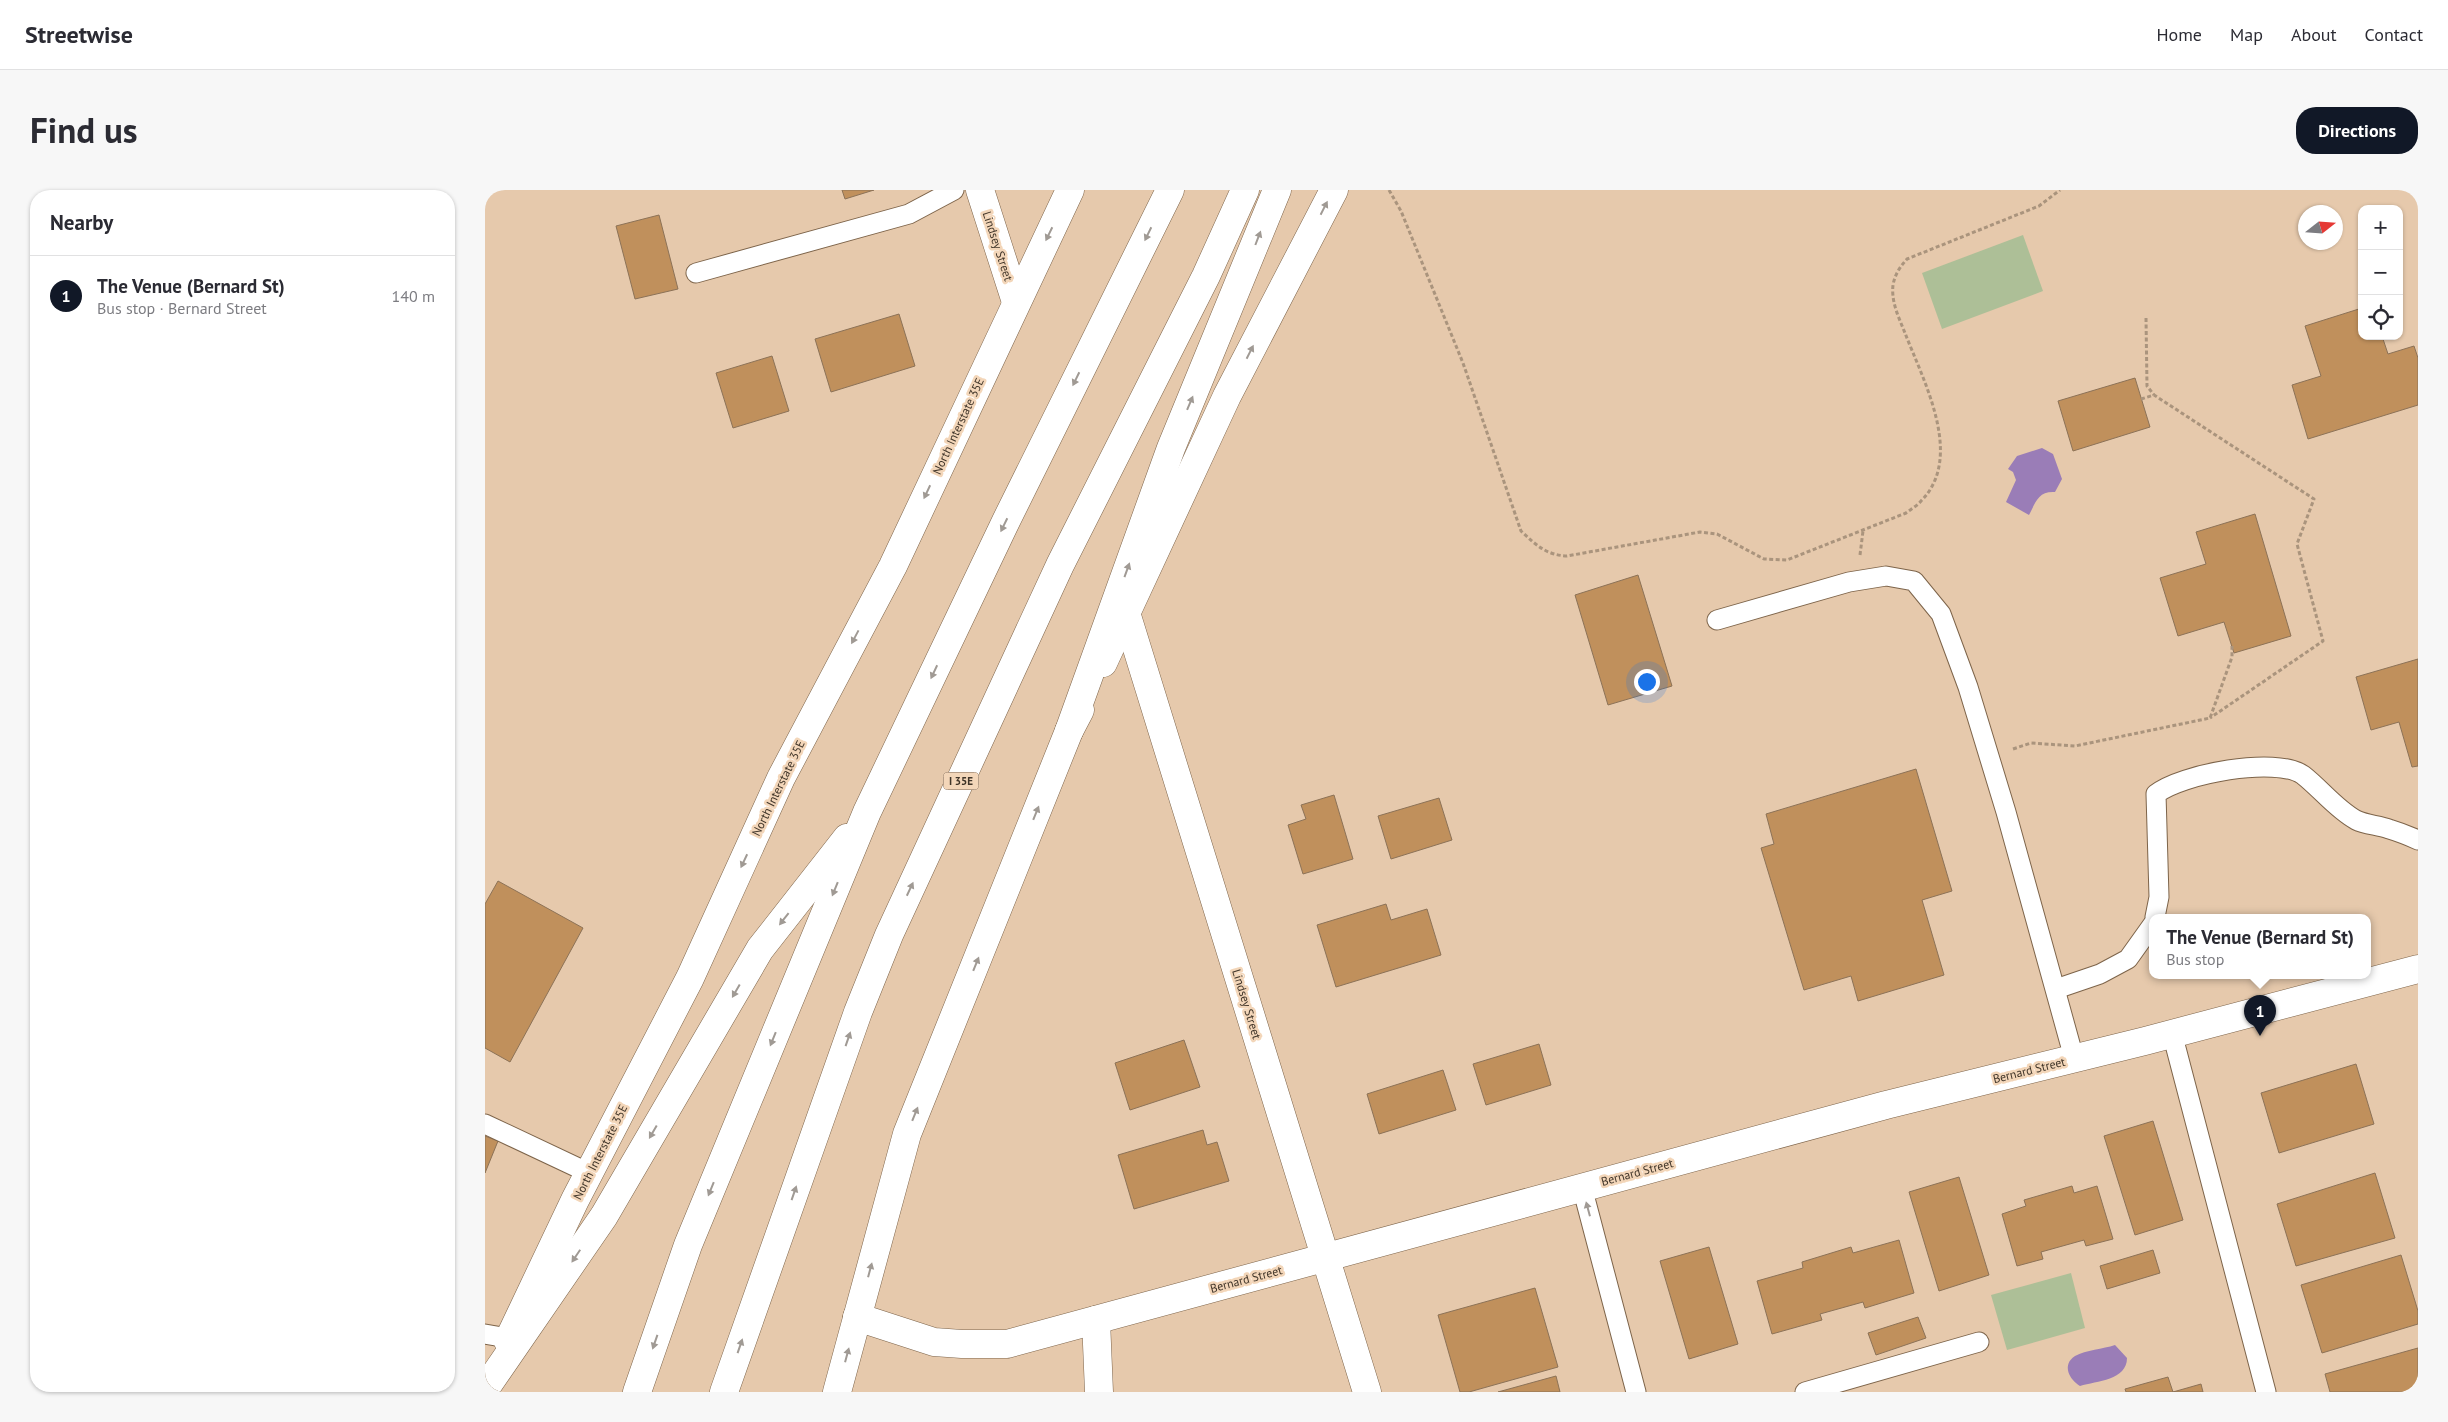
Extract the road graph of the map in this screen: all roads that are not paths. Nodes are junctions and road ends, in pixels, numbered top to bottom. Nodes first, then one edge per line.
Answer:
1 (954, 190) edge
2 (980, 190) edge
3 (1070, 190) edge
4 (1170, 190) edge
5 (1245, 190) edge
6 (1277, 190) edge
7 (1333, 190) edge
8 (696, 274) dead end
9 (1016, 302) junction
10 (1127, 616) junction
11 (1717, 620) dead end
12 (1069, 731) junction
13 (867, 812) junction
14 (2418, 840) edge
15 (2156, 914) edge
16 (2149, 930) edge
17 (2418, 969) edge
18 (2056, 989) junction
19 (2172, 1033) junction
20 (2075, 1058) junction
21 (485, 1124) edge
22 (589, 1173) junction
23 (1582, 1186) junction
24 (1325, 1257) junction
25 (857, 1317) junction
26 (1095, 1320) junction
27 (504, 1337) edge
28 (1979, 1342) dead end
29 (485, 1388) edge
30 (637, 1392) edge
31 (724, 1392) edge
32 (837, 1392) edge
33 (1099, 1392) edge
34 (1367, 1392) edge
35 (1636, 1392) edge
36 (1805, 1392) edge
37 (2266, 1392) edge

1 - 8 lane
2 - 9 main road, Lindsey Street
3 -> 9 main road, North Interstate 35E
4 -> 13 main road
31 -> 5 main road, I 35E
12 -> 6 main road
10 -> 7 main road
9 -> 22 main road, North Interstate 35E
10 - 12 main road
10 - 24 main road, Lindsey Street
11 - 18 lane
25 -> 12 main road
13 -> 27 main road
13 -> 30 main road
14 - 15 lane
16 - 18 lane
17 - 19 main road, Bernard Street
18 - 20 lane
19 - 20 main road, Bernard Street
19 - 37 lane
20 - 23 main road, Bernard Street
21 - 22 lane
22 - 27 main road, North Interstate 35E
23 - 24 main road, Bernard Street
35 -> 23 lane
24 - 26 main road, Bernard Street
24 - 34 main road, Lindsey Street
25 - 26 main road, Bernard Street
32 -> 25 main road
26 - 33 main road
27 - 29 main road
28 - 36 lane

